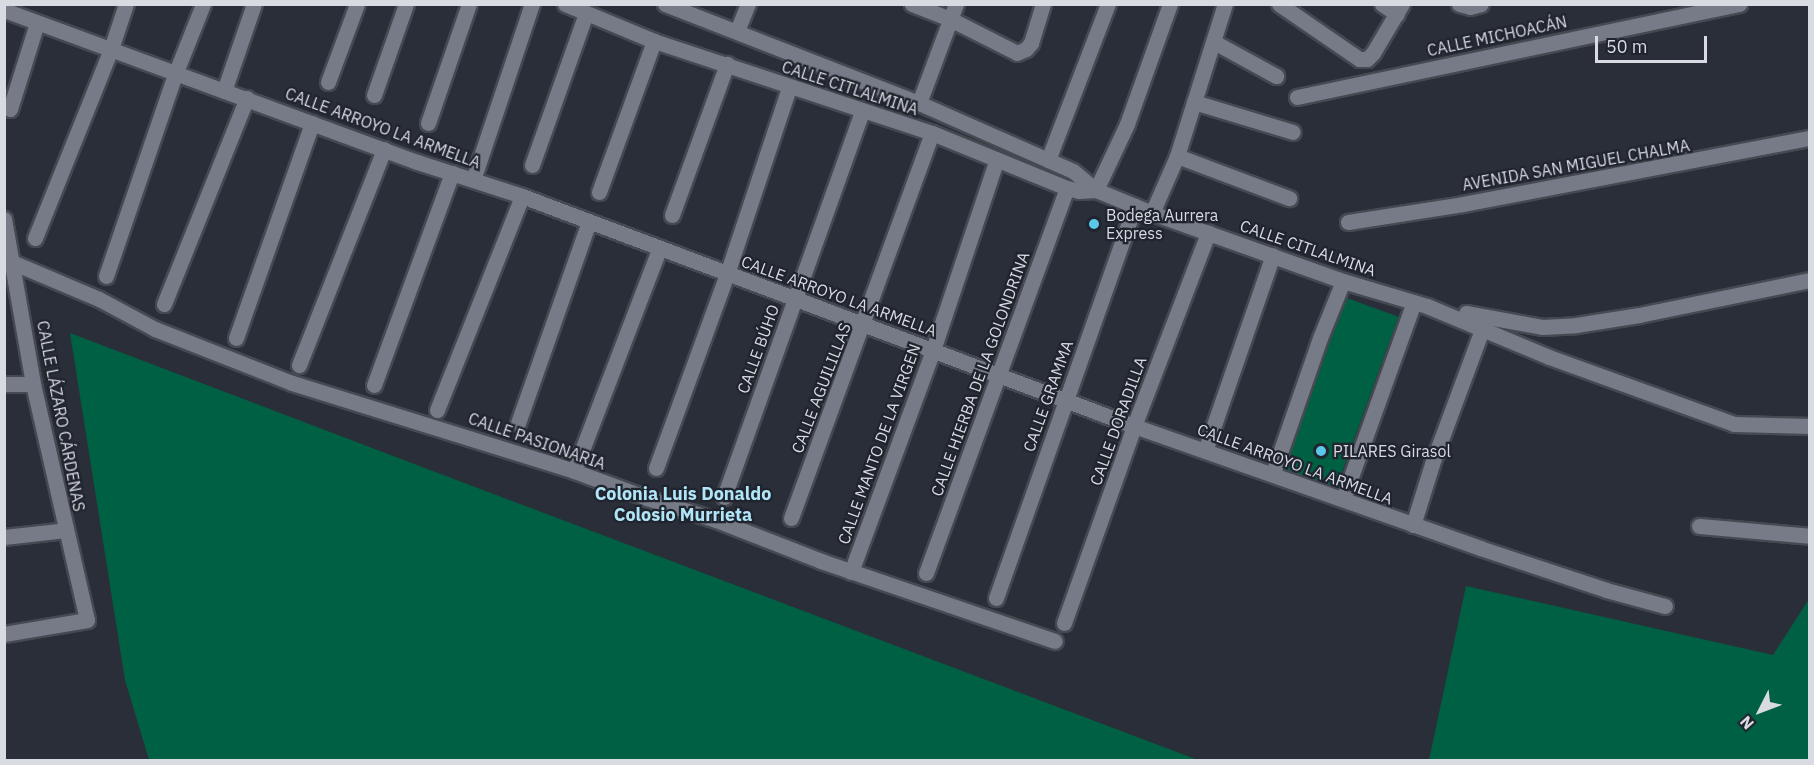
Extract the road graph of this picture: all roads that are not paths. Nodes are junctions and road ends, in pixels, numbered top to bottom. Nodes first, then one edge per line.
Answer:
1 (126, 4) edge
2 (203, 4) edge
3 (254, 4) edge
4 (357, 4) edge
5 (406, 4) edge
6 (469, 4) edge
7 (532, 4) edge
8 (565, 4) edge
9 (665, 4) edge
10 (748, 4) edge
11 (912, 4) edge
12 (1043, 4) edge
13 (1108, 4) edge
14 (1170, 4) edge
15 (1225, 4) edge
16 (1279, 4) edge
17 (1382, 4) edge
18 (1459, 4) edge
19 (1481, 4) edge
20 (1739, 4) edge
21 (1399, 9) edge
22 (13, 10) edge
23 (953, 12) edge
24 (586, 13) junction
25 (37, 23) junction
26 (737, 31) junction
27 (654, 40) junction
28 (1214, 42) junction
29 (111, 49) junction
30 (727, 64) junction
31 (176, 72) junction
32 (1276, 76) dead end
33 (328, 82) dead end
34 (789, 88) junction
35 (224, 91) junction
36 (374, 95) dead end
37 (1297, 97) dead end
38 (247, 98) junction
39 (1194, 102) junction
40 (919, 103) junction
41 (10, 109) dead end
42 (862, 111) junction
43 (312, 123) junction
44 (428, 123) dead end
45 (1293, 132) dead end
46 (932, 133) junction
47 (1809, 138) edge
48 (384, 149) junction
49 (1177, 156) junction
50 (997, 159) junction
51 (1048, 160) junction
52 (532, 165) dead end
53 (452, 173) junction
54 (473, 180) junction
55 (1067, 188) junction
56 (1096, 190) junction
57 (599, 192) dead end
58 (522, 196) junction
59 (1289, 198) dead end
60 (1135, 206) junction
61 (1152, 213) junction
62 (672, 215) dead end
63 (4, 219) edge
64 (589, 221) junction
65 (1348, 222) dead end
66 (1208, 233) junction
67 (35, 238) dead end
68 (659, 249) junction
69 (1273, 255) junction
70 (14, 263) junction
71 (727, 274) junction
72 (106, 276) dead end
73 (1809, 280) edge
74 (1343, 281) junction
75 (796, 298) junction
76 (164, 304) dead end
77 (1421, 304) junction
78 (863, 325) junction
79 (1483, 327) junction
80 (236, 338) dead end
81 (933, 350) junction
82 (299, 365) dead end
83 (998, 374) junction
84 (4, 384) edge
85 (33, 384) junction
86 (374, 385) dead end
87 (1066, 400) junction
88 (437, 410) dead end
89 (518, 423) dead end
90 (1134, 426) junction
91 (1808, 427) edge
92 (1205, 451) junction
93 (657, 468) dead end
94 (574, 471) junction
95 (1273, 473) junction
96 (724, 496) dead end
97 (1343, 499) junction
98 (791, 518) dead end
99 (1413, 525) junction
100 (1699, 526) dead end
101 (66, 530) junction
102 (1809, 536) edge
103 (4, 537) edge
104 (851, 572) junction
105 (926, 573) dead end
106 (996, 598) dead end
107 (1665, 606) dead end
108 (1064, 623) dead end
109 (4, 634) edge
110 (1054, 641) dead end

1 - 29 street
2 - 31 street
3 - 35 street
4 - 33 street
5 - 36 street
6 - 44 street
7 - 54 street
8 - 24 street, CALLE CITLALMINA
9 - 26 street
10 - 26 street
11 - 23 street
12 - 23 street
13 - 51 street
14 - 56 street
15 - 28 street
16 - 21 street
17 - 21 street
18 - 19 street
20 - 37 street, CALLE MICHOACÁN
22 - 25 street, CALLE ARROYO LA ARMELLA
23 - 40 street
24 - 27 street, CALLE CITLALMINA
24 - 52 street
25 - 29 street, CALLE ARROYO LA ARMELLA
25 - 41 street
26 - 40 street
27 - 30 street, CALLE CITLALMINA
27 - 57 street
28 - 32 street
28 - 39 street
29 - 31 street, CALLE ARROYO LA ARMELLA
29 - 67 street
30 - 34 street, CALLE CITLALMINA
30 - 62 street
31 - 35 street, CALLE ARROYO LA ARMELLA
31 - 72 street
34 - 42 street, CALLE CITLALMINA
34 - 71 street
35 - 38 street, CALLE ARROYO LA ARMELLA
38 - 43 street, CALLE ARROYO LA ARMELLA
38 - 76 street
39 - 45 street
39 - 49 street
40 - 51 street
42 - 46 street, CALLE CITLALMINA
42 - 75 street, CALLE BÚHO
43 - 48 street, CALLE ARROYO LA ARMELLA
43 - 80 street
46 - 50 street, CALLE CITLALMINA
46 - 78 street, CALLE AGUILILLAS
47 - 65 street, AVENIDA SAN MIGUEL CHALMA
48 - 53 street, CALLE ARROYO LA ARMELLA
48 - 82 street
49 - 59 street
49 - 61 street
50 - 55 street, CALLE CITLALMINA
50 - 81 street, CALLE MANTO DE LA VIRGEN
51 - 56 street
53 - 54 street, CALLE ARROYO LA ARMELLA
53 - 86 street
54 - 58 street, CALLE ARROYO LA ARMELLA
55 - 56 street, CALLE CITLALMINA
55 - 83 street, CALLE HIERBA DE LA GOLONDRINA
56 - 60 street, CALLE CITLALMINA
58 - 64 street, CALLE ARROYO LA ARMELLA
58 - 88 street
60 - 61 street, CALLE CITLALMINA
60 - 87 street, CALLE GRAMMA
61 - 66 street, CALLE CITLALMINA
63 - 70 street, CALLE LÁZARO CÁRDENAS
64 - 68 street, CALLE ARROYO LA ARMELLA
64 - 89 street
66 - 69 street, CALLE CITLALMINA
66 - 90 street, CALLE DORADILLA
68 - 71 street, CALLE ARROYO LA ARMELLA
68 - 94 street
69 - 74 street, CALLE CITLALMINA
69 - 92 street
70 - 85 street, CALLE LÁZARO CÁRDENAS
70 - 94 street, CALLE PASIONARIA
71 - 75 street, CALLE ARROYO LA ARMELLA
71 - 93 street
73 - 77 street
74 - 77 street, CALLE CITLALMINA
74 - 95 street
75 - 78 street, CALLE ARROYO LA ARMELLA
75 - 96 street, CALLE BÚHO
77 - 79 street, CALLE CITLALMINA
77 - 97 street
78 - 81 street, CALLE ARROYO LA ARMELLA
78 - 98 street, CALLE AGUILILLAS
79 - 91 street, CALLE CITLALMINA
79 - 99 street
81 - 83 street, CALLE ARROYO LA ARMELLA
81 - 104 street, CALLE MANTO DE LA VIRGEN
83 - 87 street, CALLE ARROYO LA ARMELLA
83 - 105 street, CALLE HIERBA DE LA GOLONDRINA
84 - 85 street
85 - 101 street, CALLE LÁZARO CÁRDENAS
87 - 90 street, CALLE ARROYO LA ARMELLA
87 - 106 street, CALLE GRAMMA
90 - 92 street, CALLE ARROYO LA ARMELLA
90 - 108 street, CALLE DORADILLA
92 - 95 street, CALLE ARROYO LA ARMELLA
94 - 104 street, CALLE PASIONARIA
95 - 97 street, CALLE ARROYO LA ARMELLA
97 - 99 street, CALLE ARROYO LA ARMELLA
99 - 107 street, CALLE ARROYO LA ARMELLA
100 - 102 street
101 - 103 street
101 - 109 street, CALLE LÁZARO CÁRDENAS
104 - 110 street, CALLE PASIONARIA

